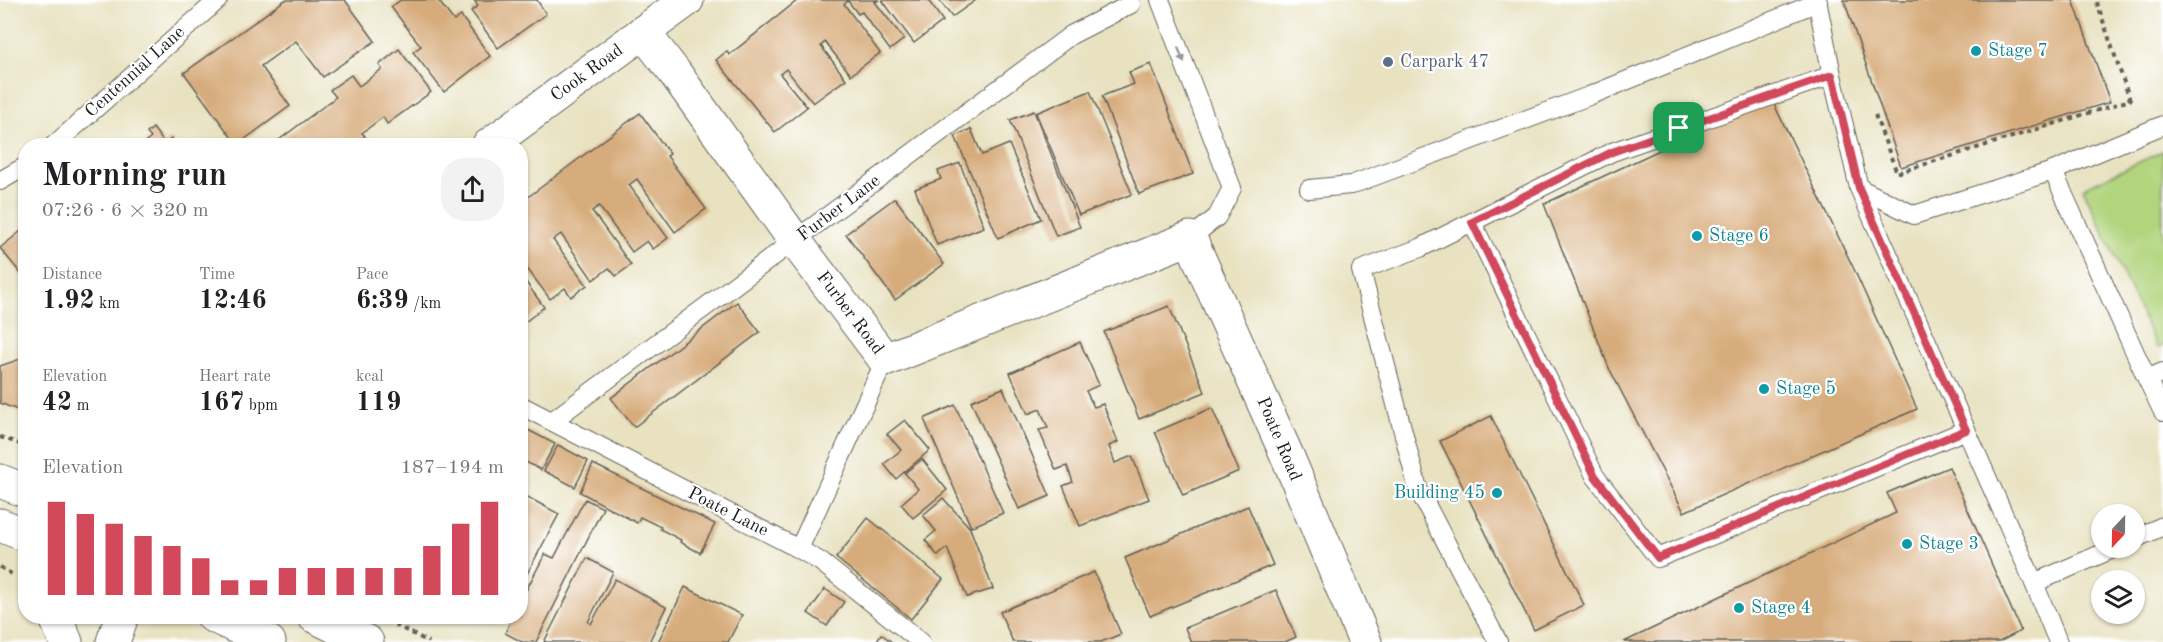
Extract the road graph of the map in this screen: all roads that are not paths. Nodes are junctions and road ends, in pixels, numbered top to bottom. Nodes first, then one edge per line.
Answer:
1 (218, 0) edge
2 (687, 0) edge
3 (1160, 0) edge
4 (1817, 1) edge
5 (1131, 4) dead end
6 (643, 32) junction
7 (1832, 75) junction
8 (2163, 125) edge
9 (62, 138) edge
10 (499, 138) edge
11 (18, 171) edge
12 (2053, 171) junction
13 (0, 181) edge
14 (1859, 188) junction
15 (1309, 189) dead end
16 (1472, 222) junction
17 (1190, 238) junction
18 (795, 241) junction
19 (885, 360) junction
20 (2155, 375) edge
21 (528, 409) edge
22 (2163, 412) edge
23 (552, 421) junction
24 (1966, 430) junction
25 (0, 481) edge
26 (18, 488) edge
27 (0, 525) edge
28 (2163, 526) edge
29 (18, 532) edge
30 (2145, 534) edge
31 (799, 549) junction
32 (2092, 558) edge
33 (2034, 583) junction
34 (58, 624) edge
35 (119, 624) edge
36 (230, 624) edge
37 (346, 624) edge
38 (378, 632) edge
39 (66, 642) edge
40 (113, 642) edge
41 (269, 642) edge
42 (921, 642) edge
43 (1365, 642) edge
44 (1498, 642) edge
45 (2058, 642) edge

1 - 9 lane, Centennial Lane
2 - 6 street, Cook Road
3 -> 17 lane
4 - 7 lane
4 - 15 lane
5 - 18 lane, Furber Lane
6 - 10 street, Cook Road
6 - 18 street, Furber Road
7 - 14 lane
7 - 16 lane
8 - 12 lane
11 - 13 lane
12 - 14 lane
12 - 20 lane
14 - 24 lane
16 - 24 lane
16 - 44 lane
17 - 19 street, Furber Road
17 - 43 street, Poate Road
18 - 19 street, Furber Road
18 - 23 lane, Furber Lane
19 - 31 lane
20 - 22 lane
21 - 23 lane, Poate Lane
23 - 31 lane, Poate Lane
24 - 33 lane
25 - 26 street
27 - 29 street
28 - 30 lane
31 - 42 lane, Poate Lane
32 - 33 lane
33 - 45 lane
34 - 39 street
35 - 40 street
36 - 41 street
37 - 38 street

